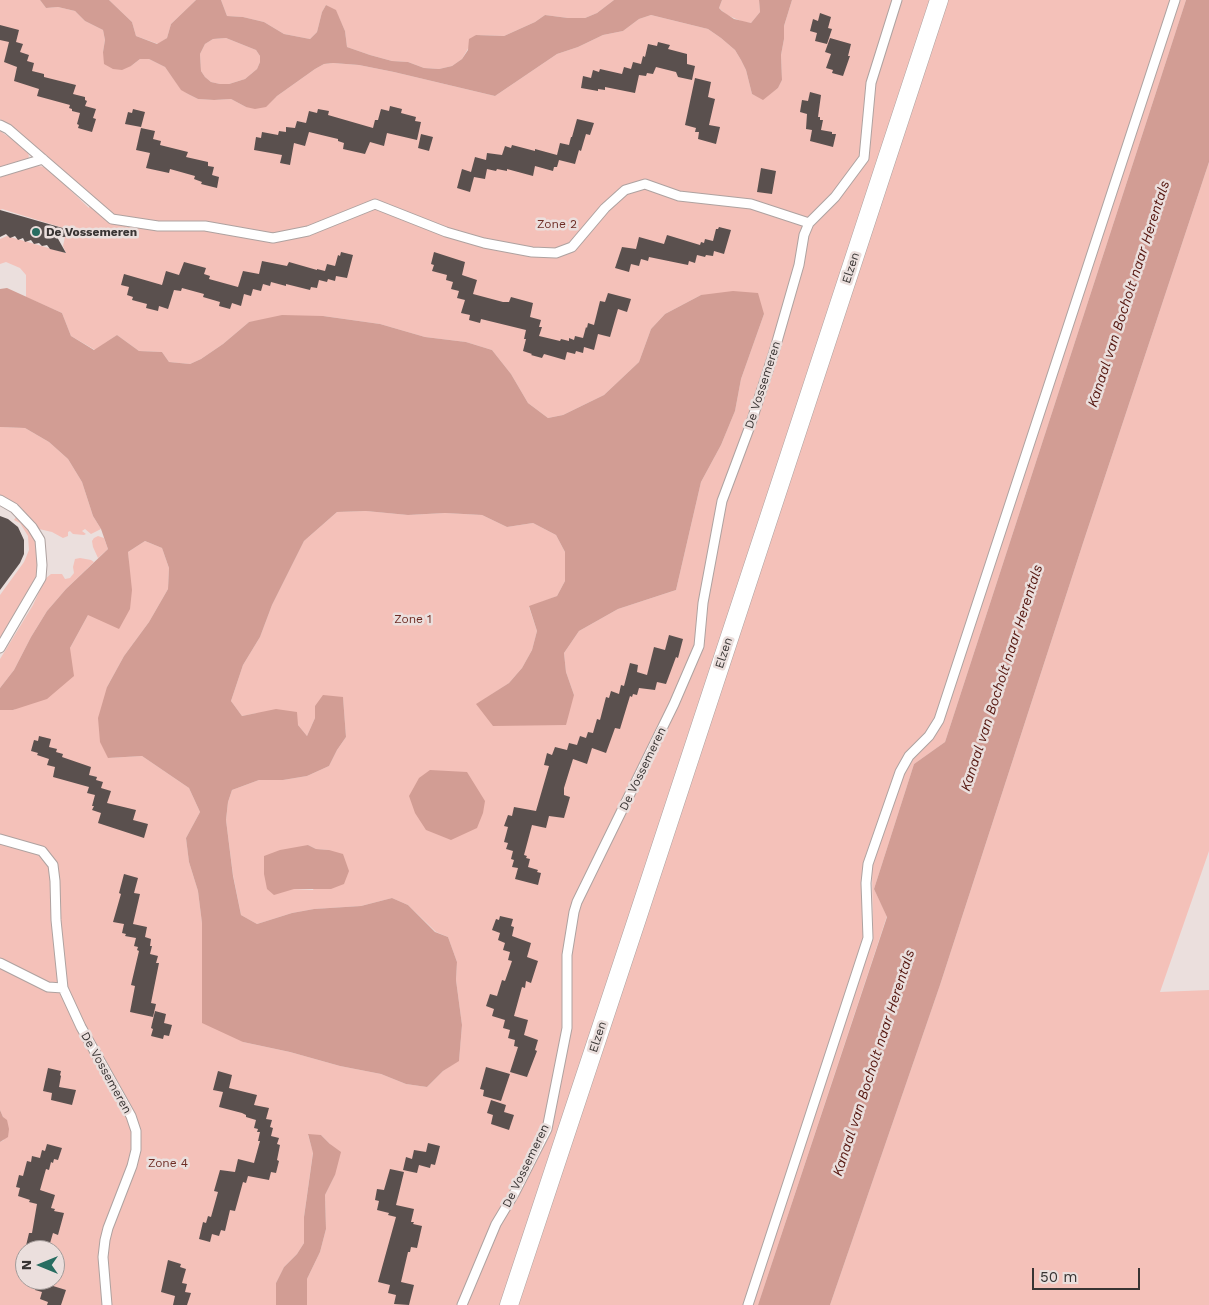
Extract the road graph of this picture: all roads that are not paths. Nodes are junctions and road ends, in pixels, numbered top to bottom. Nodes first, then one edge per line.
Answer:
1 (896, 0) edge
2 (939, 0) edge
3 (1175, 0) edge
4 (0, 125) edge
5 (43, 159) junction
6 (0, 172) edge
7 (808, 223) junction
8 (0, 500) edge
9 (0, 648) edge
10 (0, 840) edge
11 (0, 964) edge
12 (63, 988) junction
13 (107, 1305) edge
14 (462, 1305) edge
15 (509, 1305) edge
16 (748, 1305) edge

1 - 7 lane
2 - 15 street, Elzen
3 - 16 lane
4 - 5 lane
5 - 6 lane
5 - 7 lane
7 - 14 lane, De Vossemeren
8 - 9 lane
10 - 12 lane, De Vossemeren
11 - 12 lane
12 - 13 lane, De Vossemeren

